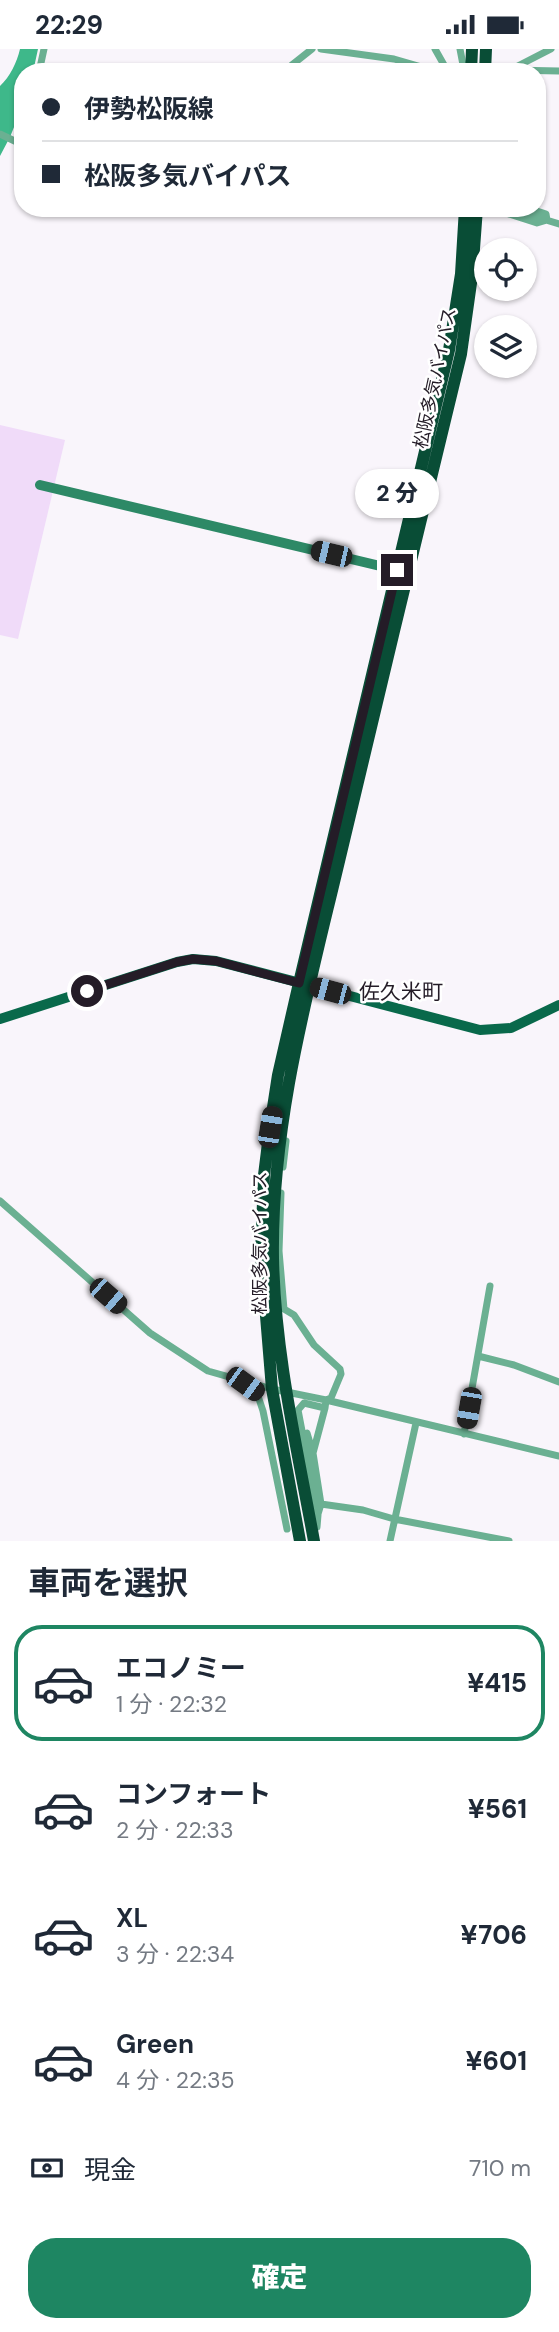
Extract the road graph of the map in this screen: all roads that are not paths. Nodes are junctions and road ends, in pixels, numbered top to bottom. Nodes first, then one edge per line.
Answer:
1 (312, 49) edge
2 (321, 49) edge
3 (551, 49) edge
4 (296, 63) edge
5 (408, 63) edge
6 (524, 63) edge
7 (546, 214) edge
8 (464, 217) edge
9 (476, 217) edge
10 (519, 217) edge
11 (537, 217) edge
12 (547, 220) junction
13 (559, 224) edge
14 (40, 485) dead end
15 (403, 570) junction
16 (304, 985) junction
17 (559, 1005) edge
18 (0, 1019) edge
19 (284, 1114) junction
20 (0, 1201) edge
21 (491, 1286) dead end
22 (478, 1356) junction
23 (238, 1381) junction
24 (559, 1381) edge
25 (272, 1389) junction
26 (286, 1393) junction
27 (326, 1404) junction
28 (302, 1406) junction
29 (416, 1423) junction
30 (464, 1434) junction
31 (313, 1454) junction
32 (559, 1456) edge
33 (321, 1504) junction
34 (318, 1515) junction
35 (394, 1519) junction
36 (287, 1529) dead end
37 (300, 1541) edge
38 (317, 1541) edge
39 (390, 1541) edge
40 (509, 1541) edge

1 - 4 street
2 - 5 street
3 - 6 street
7 - 12 street
8 - 15 highway, 松阪多気バイパス
9 - 15 highway, 松阪多気バイパス
10 - 12 street
11 - 12 street
12 - 13 street
14 - 15 street
15 - 16 highway, 松阪多気バイパス
16 - 17 main road
16 - 18 main road
16 - 19 highway, 松阪多気バイパス
16 - 25 highway, 松阪多気バイパス
19 - 26 highway, 松阪多気バイパス
19 - 27 street
20 - 23 street
21 - 22 street
22 - 24 street
22 - 30 street
23 - 25 street
23 - 36 street
25 - 26 street
25 - 37 highway, 松阪多気バイパス
26 - 27 street
26 - 38 highway, 松阪多気バイパス
27 - 28 street
27 - 29 street
27 - 31 street
28 - 31 street
28 - 34 street
29 - 30 street
29 - 35 street
30 - 32 street
31 - 33 street
33 - 34 street
33 - 35 street
34 - 38 street
35 - 39 street
35 - 40 street

